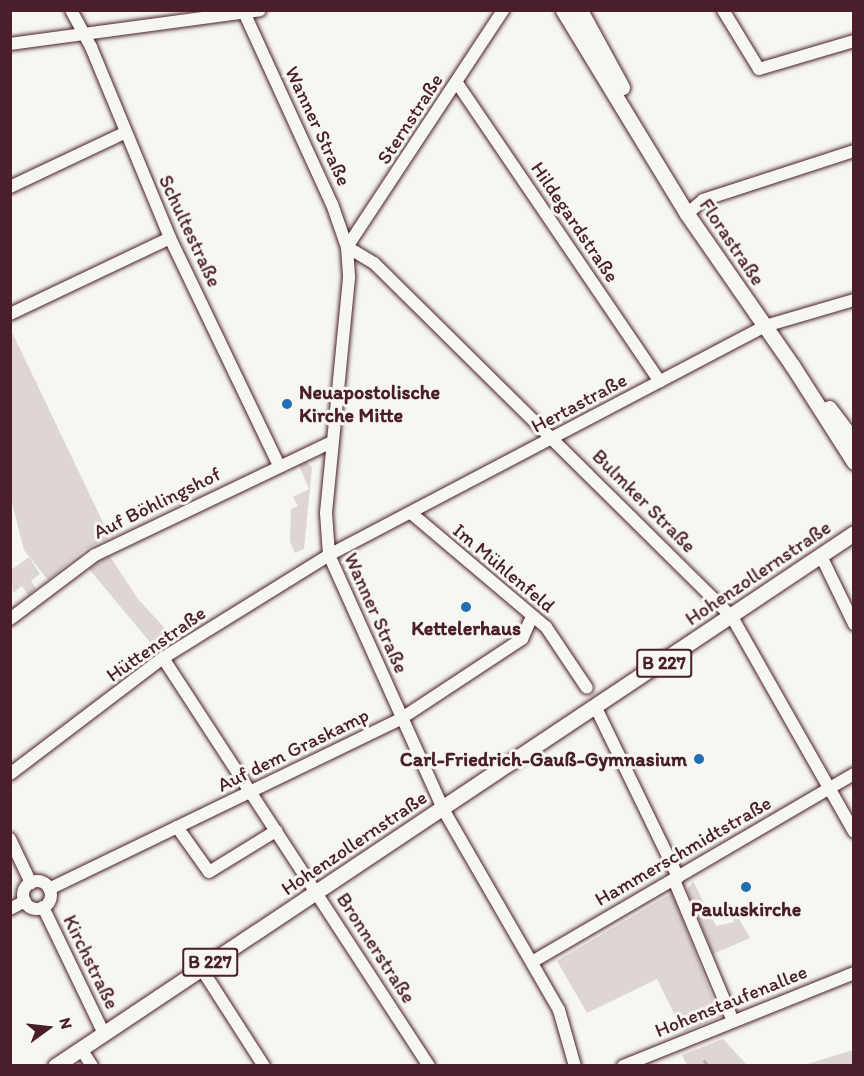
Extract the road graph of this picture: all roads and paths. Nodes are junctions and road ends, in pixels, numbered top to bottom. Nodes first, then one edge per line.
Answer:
1 (71, 10) edge
2 (260, 10) edge
3 (503, 10) edge
4 (563, 10) edge
5 (580, 10) edge
6 (723, 10) edge
7 (244, 12) edge
8 (82, 34) junction
9 (854, 40) edge
10 (10, 44) edge
11 (457, 83) junction
12 (124, 133) junction
13 (644, 140) junction
14 (854, 151) edge
15 (10, 187) edge
16 (687, 214) junction
17 (170, 238) junction
18 (346, 247) junction
19 (854, 300) edge
20 (10, 314) edge
21 (765, 326) junction
22 (792, 364) junction
23 (660, 382) junction
24 (553, 438) junction
25 (854, 441) edge
26 (332, 442) junction
27 (854, 462) edge
28 (279, 466) junction
29 (411, 513) junction
30 (854, 533) edge
31 (329, 555) junction
32 (820, 556) junction
33 (532, 617) junction
34 (732, 617) junction
35 (10, 619) edge
36 (854, 624) edge
37 (163, 658) junction
38 (586, 688) dead end
39 (596, 708) junction
40 (402, 718) junction
41 (10, 774) edge
42 (854, 774) edge
43 (829, 788) junction
44 (251, 792) junction
45 (443, 809) junction
46 (177, 827) junction
47 (276, 831) junction
48 (854, 832) edge
49 (10, 839) edge
50 (676, 879) junction
51 (31, 883) junction
52 (50, 889) junction
53 (317, 892) junction
54 (25, 901) junction
55 (43, 908) junction
56 (10, 909) edge
57 (532, 962) junction
58 (201, 968) junction
59 (854, 974) edge
60 (733, 1021) junction
61 (104, 1034) junction
62 (81, 1049) junction
63 (56, 1065) edge
64 (92, 1065) edge
65 (264, 1065) edge
66 (429, 1065) edge
67 (575, 1065) edge
68 (623, 1065) edge

1 - 8 street, Schultestraße
2 - 7 street
3 - 11 street, Sternstraße
4 - 13 main road, Florastraße
5 - 13 main road, Florastraße
6 - 9 street
7 - 8 street
7 - 18 street, Wanner Straße
8 - 10 street
8 - 12 street, Schultestraße
11 - 18 street, Sternstraße
11 - 23 street, Hildegardstraße
12 - 15 street
12 - 17 street, Schultestraße
13 - 16 main road, Florastraße
14 - 16 street
16 - 21 main road, Florastraße
17 - 20 street
17 - 28 street, Schultestraße
18 - 24 street, Bulmker Straße
18 - 26 street, Wanner Straße
19 - 21 street, Hertastraße
21 - 22 main road, Florastraße
21 - 23 street, Hertastraße
22 - 25 main road, Florastraße
22 - 27 main road, Florastraße
23 - 24 street, Hertastraße
24 - 29 street, Hertastraße
24 - 34 street, Bulmker Straße
26 - 28 street, Auf Böhlingshof
26 - 31 street, Wanner Straße
28 - 35 street, Auf Böhlingshof
29 - 31 street, Hertastraße
29 - 33 street, Im Mühlenfeld
30 - 32 main road, Hohenzollernstraße / B 227
31 - 37 street, Hüttenstraße
31 - 40 street, Wanner Straße
32 - 34 main road, Hohenzollernstraße / B 227
32 - 36 street
33 - 38 street, Im Mühlenfeld
33 - 40 street, Auf dem Graskamp
34 - 39 main road, Hohenzollernstraße / B 227
34 - 43 street, Bulmker Straße
37 - 41 street, Hüttenstraße
37 - 44 street, Bronnerstraße
39 - 45 main road, Hohenzollernstraße / B 227
39 - 50 street
40 - 44 street, Auf dem Graskamp
40 - 45 street, Wanner Straße
42 - 43 street, Hammerschmidtstraße
43 - 48 street, Bulmker Straße
43 - 50 street, Hammerschmidtstraße
44 - 46 street, Auf dem Graskamp
44 - 47 street, Bronnerstraße
45 - 53 main road, Hohenzollernstraße / B 227
45 - 57 street, Wanner Straße
46 - 47 street
46 - 52 street, Auf dem Graskamp
47 - 53 street, Bronnerstraße
49 - 51 street
50 - 57 street, Hammerschmidtstraße
50 - 60 street
51 - 52 street
51 - 54 street
52 - 55 street, Kirchstraße
53 - 58 main road, Hohenzollernstraße / B 227
53 - 66 street, Bronnerstraße
54 - 55 street, Kirchstraße
54 - 56 street
55 - 61 street, Kirchstraße
57 - 67 street, Wanner Straße
58 - 61 main road, Hohenzollernstraße / B 227
58 - 65 street
59 - 60 street, Hohenstaufenallee
60 - 68 street, Hohenstaufenallee
61 - 62 main road, Hohenzollernstraße / B 227
62 - 63 main road, Hohenzollernstraße / B 227
62 - 64 street

